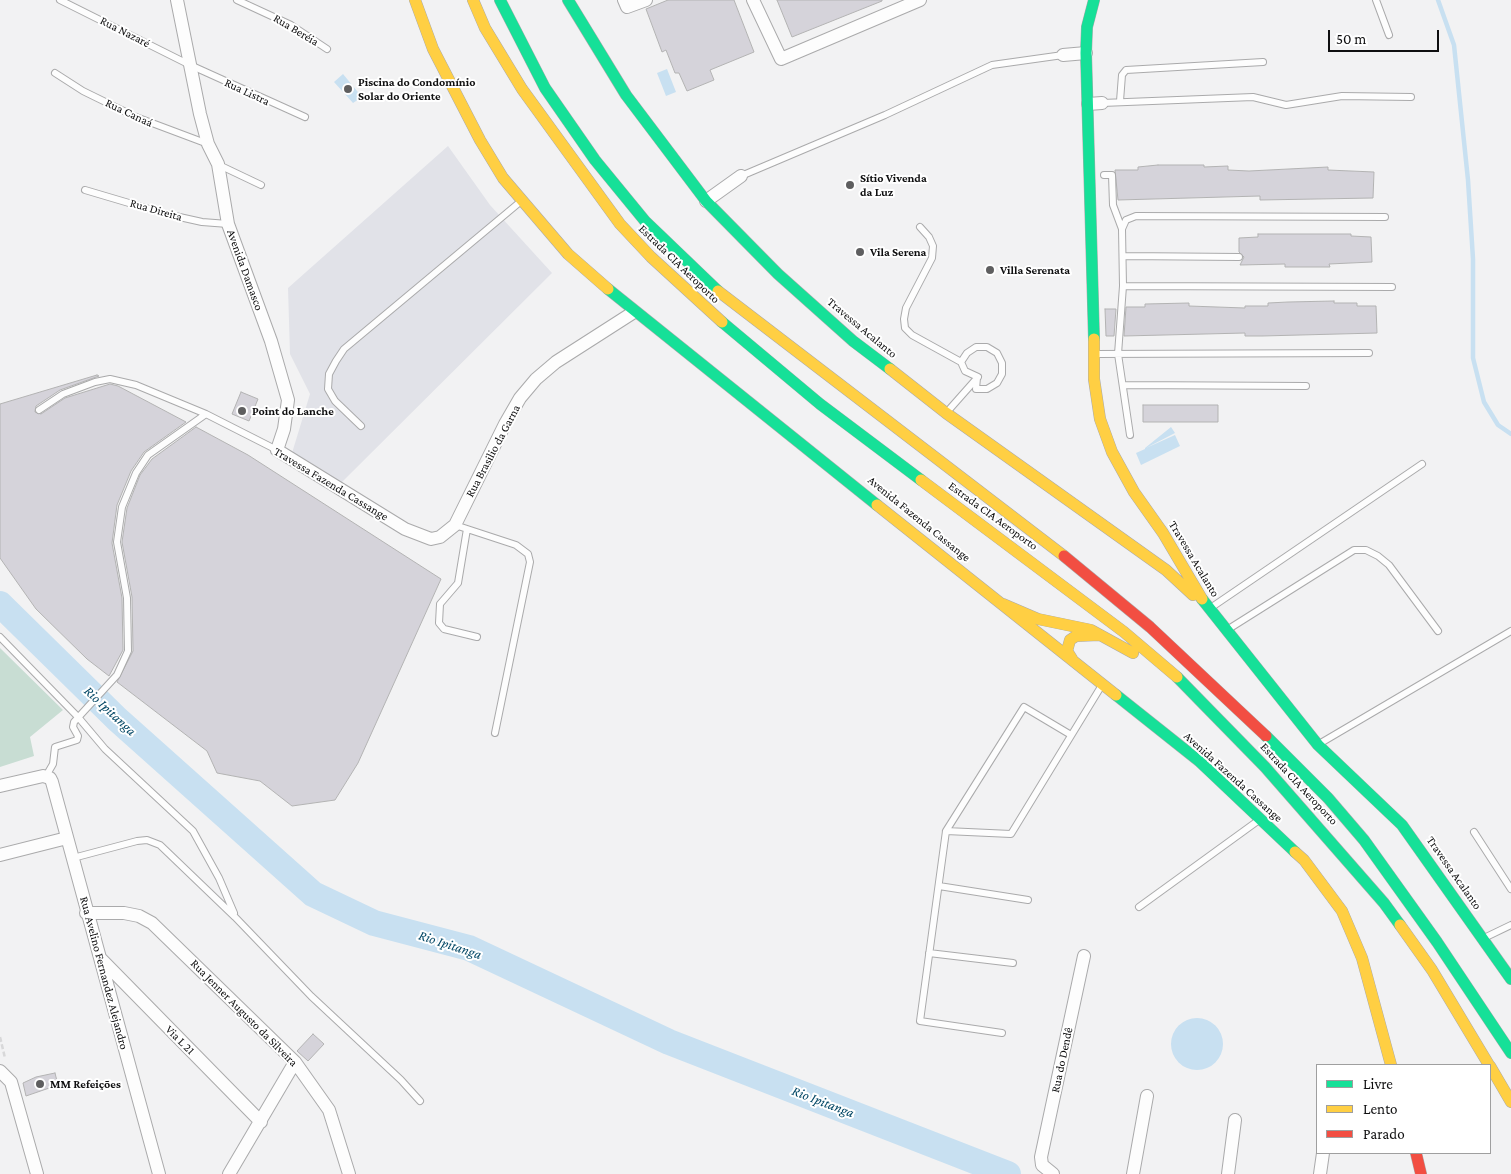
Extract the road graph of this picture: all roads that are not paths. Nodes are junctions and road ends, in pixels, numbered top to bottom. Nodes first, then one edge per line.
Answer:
1 (60, 0) edge
2 (177, 0) edge
3 (237, 0) edge
4 (415, 0) edge
5 (473, 0) edge
6 (500, 0) edge
7 (568, 0) edge
8 (624, 0) edge
9 (646, 0) edge
10 (753, 0) edge
11 (920, 0) edge
12 (1094, 0) edge
13 (1376, 0) edge
14 (1390, 35) dead end
15 (327, 49) dead end
16 (1086, 53) junction
17 (1063, 55) joint
18 (1263, 62) dead end
19 (190, 65) junction
20 (55, 73) dead end
21 (1411, 97) dead end
22 (1120, 102) junction
23 (1102, 103) joint
24 (1088, 104) junction
25 (305, 117) dead end
26 (208, 144) junction
27 (218, 164) junction
28 (1104, 175) dead end
29 (741, 176) joint
30 (261, 185) dead end
31 (85, 190) dead end
32 (520, 201) junction
33 (706, 201) junction
34 (1385, 217) dead end
35 (228, 224) junction
36 (920, 227) dead end
37 (1122, 229) junction
38 (1124, 256) junction
39 (1238, 256) dead end
40 (1123, 286) junction
41 (1392, 287) dead end
42 (634, 312) junction
43 (1094, 354) junction
44 (1118, 354) junction
45 (1369, 354) dead end
46 (961, 362) junction
47 (978, 377) junction
48 (1123, 386) junction
49 (1306, 386) dead end
50 (39, 410) dead end
51 (946, 413) junction
52 (206, 414) junction
53 (361, 426) dead end
54 (1130, 434) dead end
55 (277, 450) junction
56 (1422, 464) dead end
57 (454, 525) junction
58 (468, 529) junction
59 (1162, 533) junction
60 (1137, 548) junction
61 (1002, 604) junction
62 (1208, 609) junction
63 (1226, 631) junction
64 (1438, 631) dead end
65 (1511, 631) edge
66 (1100, 635) junction
67 (0, 637) edge
68 (477, 637) dead end
69 (1072, 659) junction
70 (1184, 683) junction
71 (1102, 684) junction
72 (78, 717) junction
73 (495, 734) dead end
74 (1071, 735) junction
75 (1318, 745) junction
76 (46, 776) junction
77 (0, 786) edge
78 (1260, 819) junction
79 (946, 831) junction
80 (1474, 832) dead end
81 (68, 838) junction
82 (0, 855) edge
83 (74, 858) junction
84 (939, 886) junction
85 (1511, 889) edge
86 (1028, 900) dead end
87 (1139, 908) dead end
88 (86, 913) junction
89 (235, 917) junction
90 (1511, 925) edge
91 (1483, 938) junction
92 (930, 953) junction
93 (1084, 956) dead end
94 (99, 957) junction
95 (1013, 963) dead end
96 (1511, 979) edge
97 (1002, 1033) dead end
98 (1511, 1053) edge
99 (296, 1062) junction
100 (1391, 1064) edge
101 (1488, 1064) edge
102 (1491, 1069) edge
103 (0, 1071) edge
104 (1147, 1096) dead end
105 (420, 1101) dead end
106 (1511, 1102) edge
107 (1235, 1120) dead end
108 (261, 1122) junction
109 (1323, 1154) edge
110 (1416, 1154) edge
111 (37, 1174) edge
112 (159, 1174) edge
113 (229, 1174) edge
114 (349, 1174) edge
115 (1053, 1174) edge
116 (1133, 1174) edge
117 (1228, 1174) edge
118 (1320, 1174) edge
119 (1421, 1174) edge

1 - 19 lane, Rua Nazaré
2 - 19 street, Avenida Damasco
3 - 15 lane, Rua Beréia
4 - 32 main road, Avenida Fazenda Cassange
5 - 70 main road, Estrada CIA Aeroporto
6 - 98 main road, Estrada CIA Aeroporto
7 - 33 main road, Travessa Acalanto
8 - 9 street
10 - 11 street
12 - 16 main road, Travessa Acalanto
13 - 14 lane
16 - 17 street
16 - 24 main road, Travessa Acalanto
17 - 29 lane
18 - 22 lane
19 - 25 lane, Rua Listra
19 - 26 street, Avenida Damasco
20 - 26 lane, Rua Canaá
21 - 22 lane
22 - 23 lane
23 - 24 street
24 - 43 main road, Travessa Acalanto
26 - 27 street, Avenida Damasco
27 - 30 lane
27 - 35 street, Avenida Damasco
28 - 37 lane
29 - 33 street
31 - 35 lane, Rua Direita
32 - 42 main road, Avenida Fazenda Cassange
32 - 53 lane
33 - 51 main road, Travessa Acalanto
34 - 37 lane
35 - 55 street, Avenida Damasco
36 - 46 lane
37 - 38 lane
38 - 39 lane
38 - 40 lane
40 - 41 lane
40 - 44 lane
42 - 57 street, Rua Brasilio da Garna
42 - 61 main road, Avenida Fazenda Cassange
43 - 44 lane
43 - 59 main road, Travessa Acalanto
44 - 45 lane
44 - 48 lane
46 - 47 lane
46 - 47 lane
47 - 51 lane
48 - 49 lane
48 - 54 lane
50 - 52 lane, Travessa Fazenda Cassange
51 - 60 main road, Travessa Acalanto
52 - 55 lane, Travessa Fazenda Cassange
52 - 72 lane
55 - 57 street, Travessa Fazenda Cassange
56 - 62 lane
57 - 58 lane
58 - 68 lane
58 - 73 lane
59 - 60 main road
59 - 62 main road, Travessa Acalanto
60 - 62 main road, Travessa Acalanto
61 - 66 main road
61 - 69 main road, Avenida Fazenda Cassange
62 - 63 main road, Travessa Acalanto
63 - 64 lane
63 - 75 main road, Travessa Acalanto
65 - 75 lane
66 - 69 main road
66 - 70 main road
67 - 72 lane
69 - 71 main road, Avenida Fazenda Cassange
70 - 101 main road, Estrada CIA Aeroporto
71 - 74 lane
71 - 78 main road, Avenida Fazenda Cassange
72 - 76 lane
72 - 89 lane
74 - 79 lane
74 - 79 lane
75 - 91 main road, Travessa Acalanto
76 - 77 street
76 - 81 street, Rua Avelino Fernandez Alejandro
78 - 87 lane
78 - 100 main road, Avenida Fazenda Cassange
79 - 84 lane
80 - 85 lane
81 - 82 street
81 - 83 street, Rua Avelino Fernandez Alejandro
83 - 88 street, Rua Avelino Fernandez Alejandro
83 - 89 lane
84 - 86 lane
84 - 92 lane
88 - 94 street, Rua Avelino Fernandez Alejandro
88 - 99 street, Rua Jenner Augusto da Silveira
89 - 105 lane
90 - 91 lane
91 - 96 main road, Travessa Acalanto
92 - 95 lane
92 - 97 lane
93 - 115 street, Rua do Dendê
94 - 108 street, Via L 21
94 - 112 street, Rua Avelino Fernandez Alejandro
99 - 108 street
99 - 114 street, Rua Jenner Augusto da Silveira
102 - 106 main road, Estrada CIA Aeroporto
103 - 111 street
104 - 116 street
107 - 117 street
108 - 113 street
109 - 118 street
110 - 119 main road

